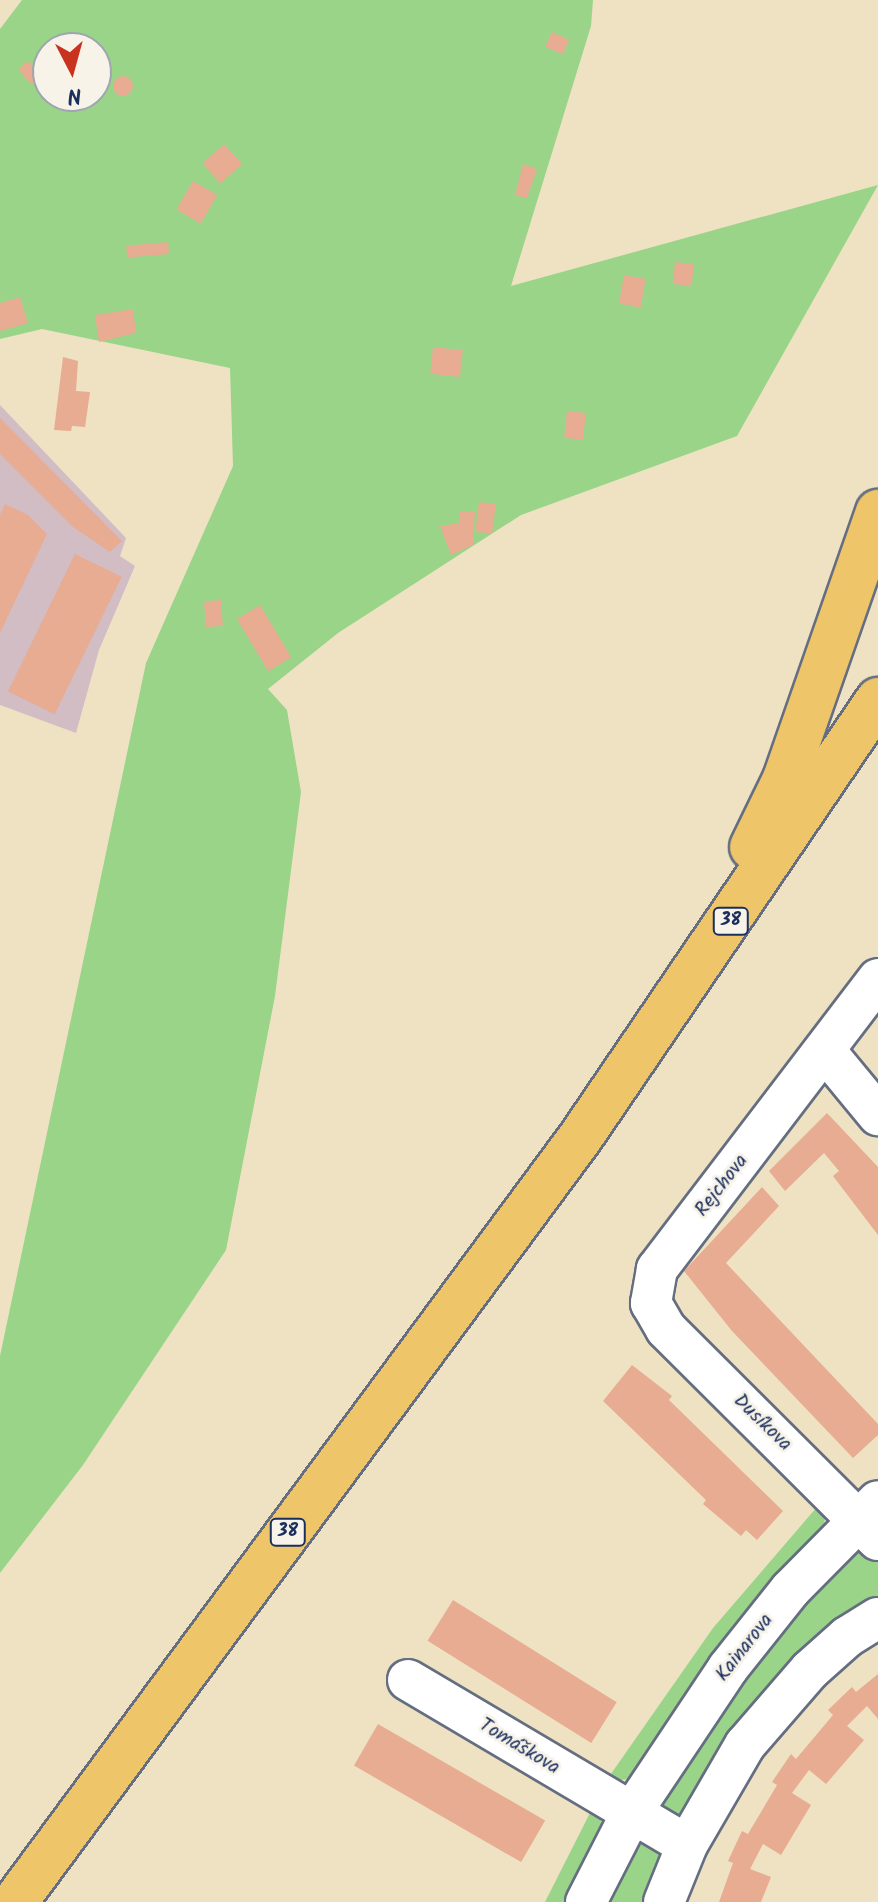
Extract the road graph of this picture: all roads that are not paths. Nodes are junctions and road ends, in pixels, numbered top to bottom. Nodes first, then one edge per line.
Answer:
1 (878, 512) edge
2 (878, 700) edge
3 (878, 979) edge
4 (826, 1052) junction
5 (878, 1115) edge
6 (580, 1138) junction
7 (666, 1329) joint
8 (872, 1519) edge
9 (878, 1618) edge
10 (408, 1680) dead end
11 (632, 1812) junction
12 (687, 1845) junction
13 (18, 1893) edge
14 (586, 1902) edge
15 (664, 1902) edge

1 - 6 main road
2 - 6 main road, 38
3 - 4 street, Rejchova
4 - 5 street
4 - 7 street, Rejchova
6 - 13 main road, 38
7 - 8 street, Dusíkova
8 - 11 street, Kainarova
9 - 12 street
10 - 11 street, Tomáškova
11 - 12 street
11 - 14 street, Kainarova
12 - 15 street

